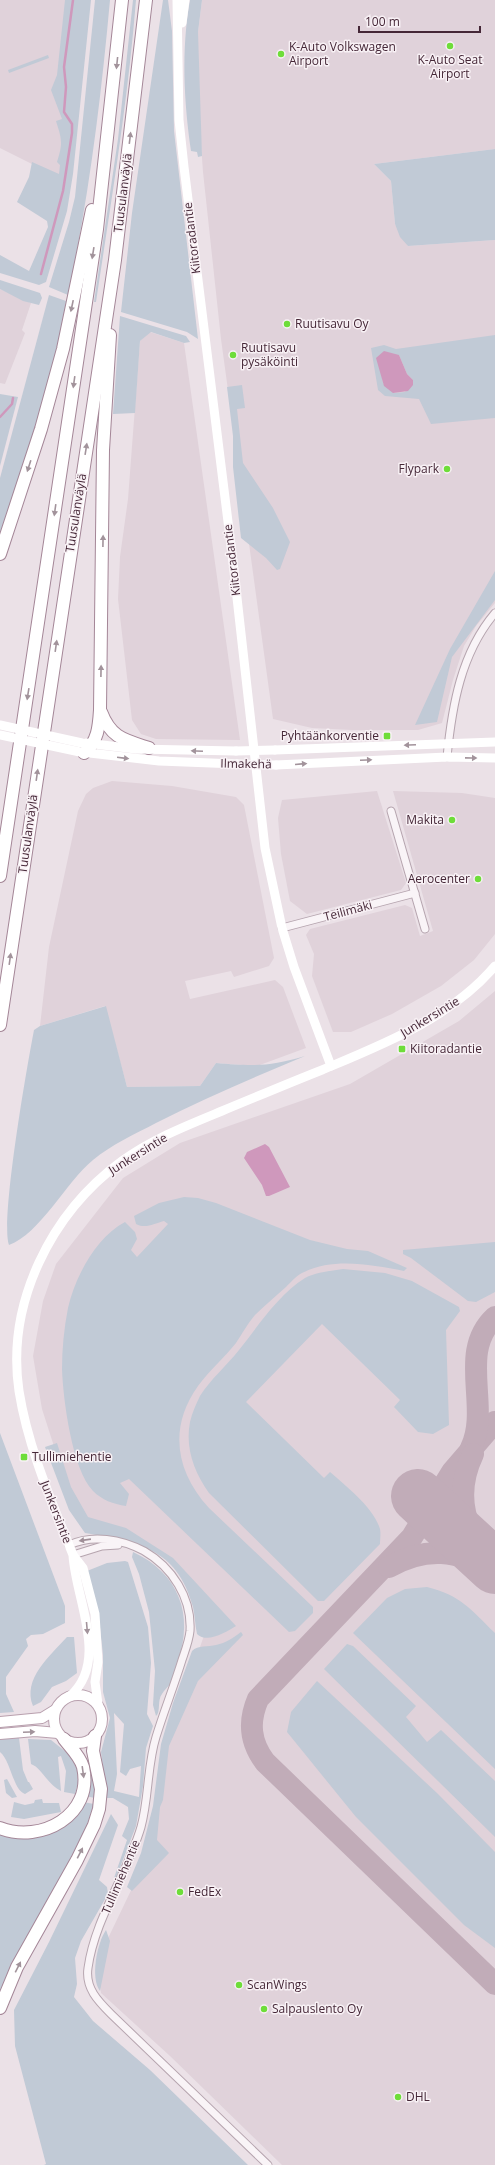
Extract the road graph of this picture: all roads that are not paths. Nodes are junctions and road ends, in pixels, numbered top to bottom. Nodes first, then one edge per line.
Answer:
1 (122, 0) edge
2 (146, 0) edge
3 (177, 0) edge
4 (185, 0) edge
5 (179, 44) junction
6 (109, 131) junction
7 (115, 260) junction
8 (0, 554) edge
9 (495, 613) edge
10 (100, 710) junction
11 (0, 725) edge
12 (0, 735) edge
13 (495, 742) edge
14 (449, 743) junction
15 (85, 748) junction
16 (149, 748) junction
17 (447, 757) junction
18 (495, 758) edge
19 (391, 811) dead end
20 (0, 876) edge
21 (415, 893) junction
22 (282, 928) junction
23 (425, 929) dead end
24 (495, 966) edge
25 (0, 1025) edge
26 (331, 1066) junction
27 (130, 1545) junction
28 (69, 1546) junction
29 (72, 1555) junction
30 (70, 1696) junction
31 (98, 1704) junction
32 (54, 1710) junction
33 (0, 1722) edge
34 (0, 1734) edge
35 (61, 1736) junction
36 (95, 1736) junction
37 (0, 1828) edge
38 (0, 2008) edge
39 (268, 2165) edge

1 -> 6 highway, Tuusulanväylä
7 -> 2 highway, Tuusulanväylä
3 - 5 main road, Kiitoradantie
4 - 5 main road, Kiitoradantie
5 - 22 main road, Kiitoradantie
6 -> 8 highway
6 -> 20 highway, Tuusulanväylä
10 -> 7 highway
25 -> 7 highway, Tuusulanväylä
9 - 14 street
10 - 15 highway
10 - 16 highway
11 - 15 main road, Ilmakehä, bridge
12 - 15 main road, Ilmakehä, bridge
13 - 14 main road, Ilmakehä
14 -> 16 main road, Ilmakehä, bridge
14 - 17 street
15 - 16 main road, Ilmakehä
15 -> 17 main road, Ilmakehä, bridge
17 -> 18 main road, Ilmakehä
19 - 21 street
21 - 22 street, Teilimäki
21 - 23 street
22 - 26 main road, Kiitoradantie
24 - 26 main road, Junkersintie
26 - 28 main road, Junkersintie
27 -> 28 street, Tullimiehentie
27 - 29 street, Tullimiehentie
27 - 39 street, Tullimiehentie
28 - 29 main road, Junkersintie
29 -> 30 main road, Junkersintie
29 - 31 main road, Junkersintie
30 - 31 main road
30 - 32 main road
31 - 36 main road
32 - 33 main road
32 - 35 main road
34 -> 35 main road
35 - 36 main road
35 -> 37 highway
38 -> 36 highway

